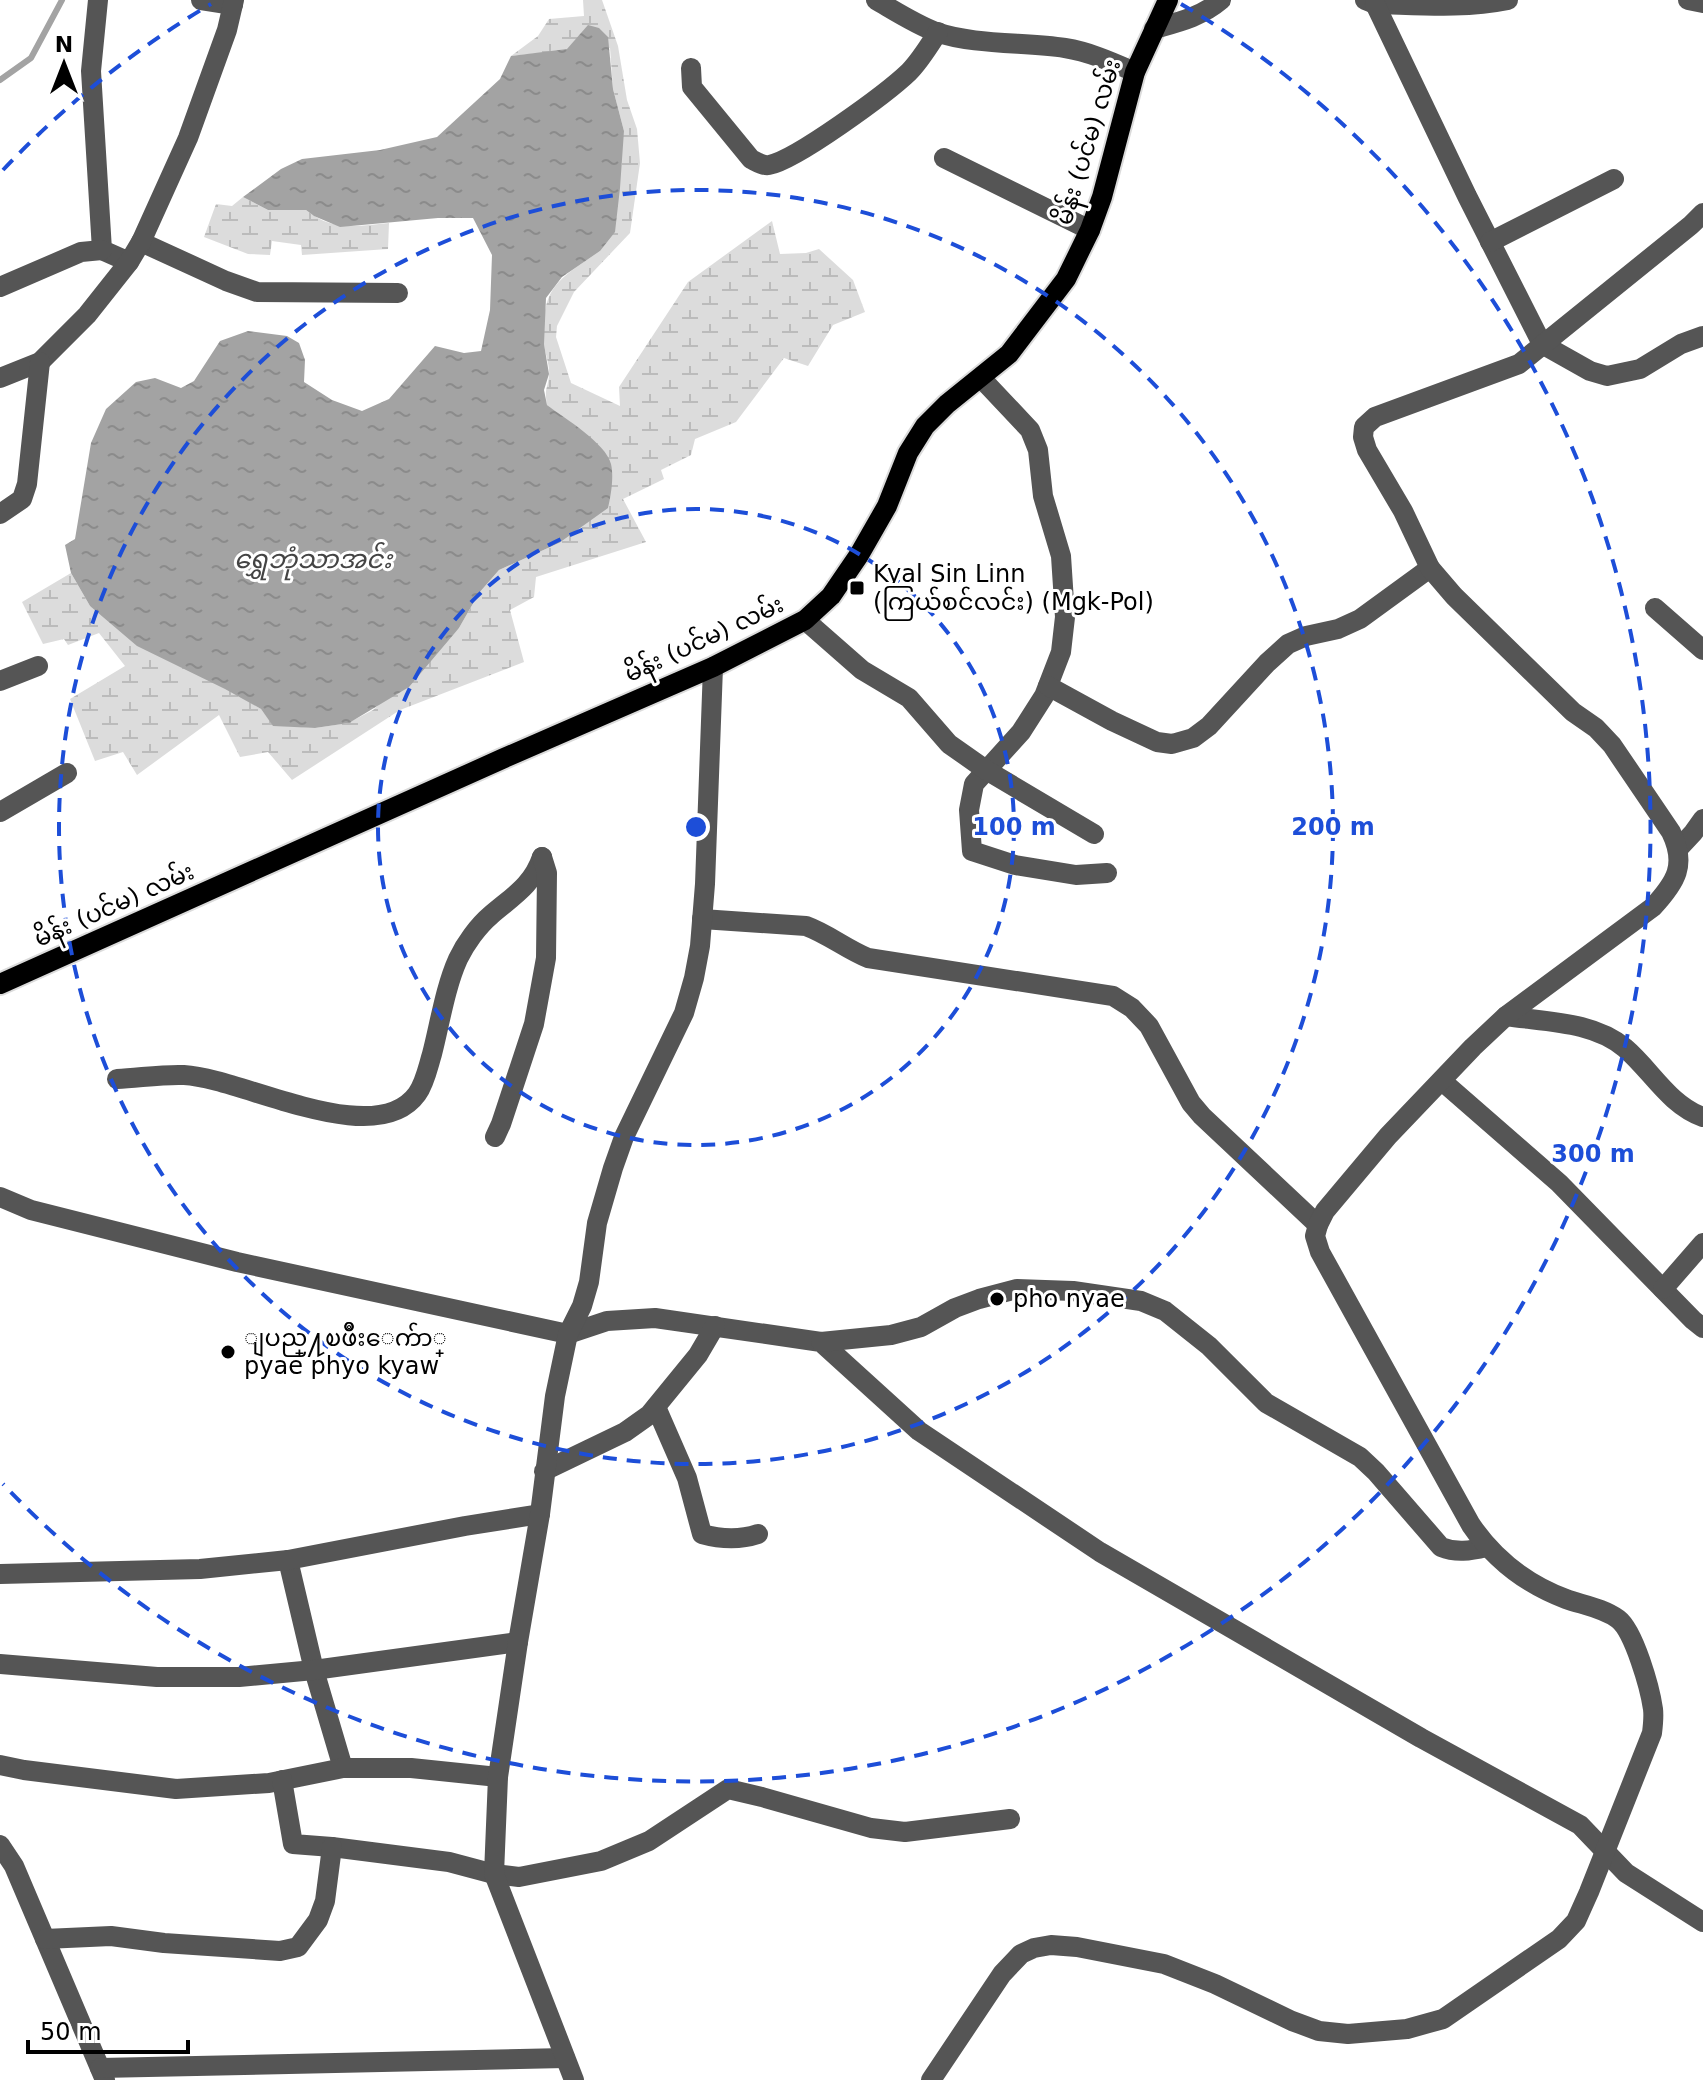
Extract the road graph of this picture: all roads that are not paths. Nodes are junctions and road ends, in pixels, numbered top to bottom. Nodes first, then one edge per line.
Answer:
1 (98, 0) edge
2 (201, 0) edge
3 (876, 0) edge
4 (1221, 0) edge
5 (1508, 0) edge
6 (1688, 0) edge
7 (1163, 1) edge
8 (234, 2) edge
9 (1370, 2) edge
10 (1703, 3) edge
11 (1154, 29) junction
12 (938, 32) junction
13 (691, 68) dead end
14 (1135, 72) junction
15 (944, 158) dead end
16 (1614, 179) dead end
17 (1703, 213) edge
18 (1090, 230) junction
19 (141, 242) junction
20 (1490, 242) junction
21 (102, 250) junction
22 (129, 262) junction
23 (0, 287) edge
24 (398, 293) dead end
25 (1703, 336) edge
26 (1542, 344) junction
27 (40, 362) junction
28 (0, 378) edge
29 (981, 378) junction
30 (0, 514) edge
31 (1430, 568) junction
32 (1655, 608) dead end
33 (805, 620) junction
34 (1703, 650) edge
35 (38, 666) dead end
36 (713, 667) junction
37 (0, 681) edge
38 (1048, 686) junction
39 (986, 770) junction
40 (67, 773) dead end
41 (0, 812) edge
42 (1703, 819) edge
43 (1094, 834) dead end
44 (1679, 848) junction
45 (1107, 873) dead end
46 (702, 919) junction
47 (0, 984) edge
48 (1506, 1016) junction
49 (117, 1079) dead end
50 (1442, 1081) junction
51 (1703, 1117) edge
52 (495, 1137) dead end
53 (0, 1197) edge
54 (1318, 1225) junction
55 (1703, 1243) edge
56 (1663, 1289) junction
57 (715, 1326) junction
58 (1703, 1328) edge
59 (568, 1334) junction
60 (821, 1342) junction
61 (656, 1407) junction
62 (544, 1471) junction
63 (540, 1514) junction
64 (758, 1534) dead end
65 (1486, 1547) junction
66 (288, 1560) junction
67 (0, 1574) edge
68 (518, 1642) junction
69 (0, 1664) edge
70 (314, 1670) junction
71 (0, 1765) edge
72 (343, 1768) junction
73 (498, 1777) junction
74 (282, 1780) junction
75 (1010, 1819) dead end
76 (0, 1845) edge
77 (332, 1847) junction
78 (1605, 1850) junction
79 (494, 1874) junction
80 (1703, 1922) edge
81 (45, 1939) junction
82 (565, 2058) junction
83 (103, 2074) edge
84 (574, 2080) edge
85 (931, 2080) edge

1 - 21 street
2 - 8 street
3 - 12 street
4 - 11 street
5 - 9 street
6 - 10 street
7 - 11 main road, မိန်း (ပင်မ) လမ်း
8 - 19 street
9 - 20 street
11 - 14 main road, မိန်း (ပင်မ) လမ်း
12 - 13 street
12 - 14 street
14 - 18 main road, မိန်း (ပင်မ) လမ်း
15 - 18 street
16 - 20 street
17 - 26 street
18 - 29 main road, မိန်း (ပင်မ) လမ်း
19 - 22 street
19 - 24 street
20 - 26 street
21 - 22 street
21 - 23 street
22 - 27 street
25 - 26 street
26 - 31 street
27 - 28 street
27 - 30 street
29 - 33 main road, မိန်း (ပင်မ) လမ်း
29 - 38 street
31 - 38 street
31 - 44 street
32 - 34 street
33 - 36 main road, မိန်း (ပင်မ) လမ်း
33 - 39 street
35 - 37 street
36 - 46 street
36 - 47 main road, မိန်း (ပင်မ) လမ်း
38 - 39 street
39 - 43 street
39 - 45 street
40 - 41 street
42 - 44 street
44 - 48 street
46 - 54 street
46 - 59 street
48 - 50 street
48 - 51 street
49 - 52 street
50 - 54 street
50 - 56 street
53 - 59 street
54 - 65 street
55 - 56 street
56 - 58 street
57 - 59 street
57 - 60 street
57 - 61 street
59 - 62 street
60 - 65 street
60 - 78 street
61 - 62 street
61 - 64 street
62 - 63 street
63 - 66 street
63 - 68 street
65 - 78 street
66 - 67 street
66 - 70 street
68 - 70 street
68 - 73 street
69 - 70 street
70 - 72 street
71 - 74 street
72 - 73 street
72 - 74 street
73 - 79 street
74 - 77 street
75 - 79 street
76 - 81 street
77 - 79 street
77 - 81 street
78 - 80 street
78 - 85 street
79 - 82 street
81 - 83 street
82 - 83 street
82 - 84 street

